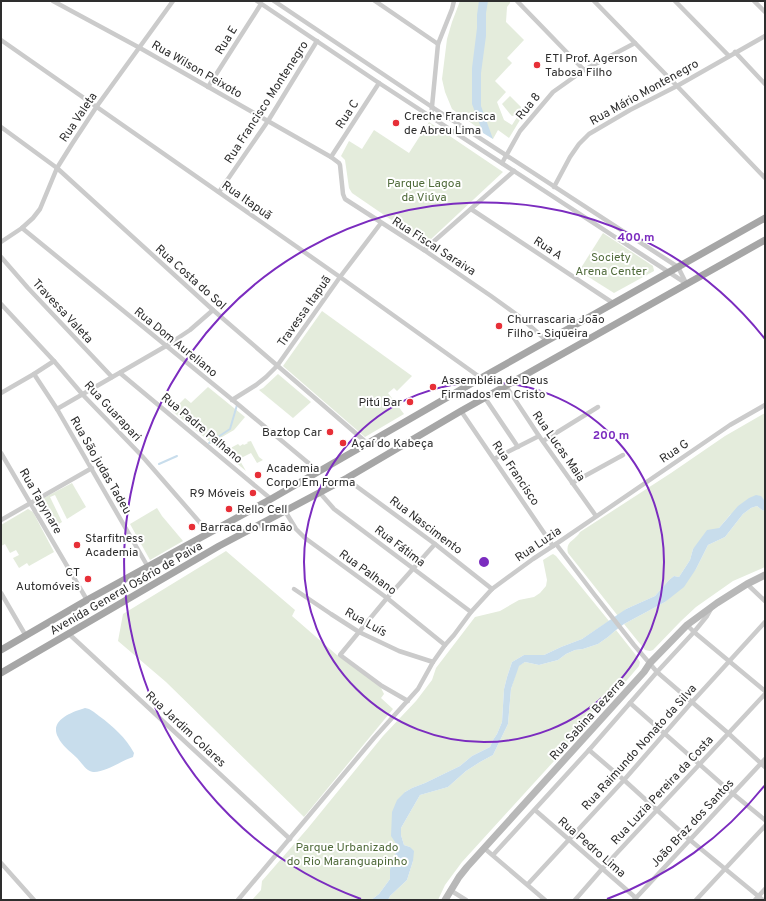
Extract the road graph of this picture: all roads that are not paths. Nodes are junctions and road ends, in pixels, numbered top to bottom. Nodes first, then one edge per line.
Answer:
1 (53, 1) edge
2 (173, 1) edge
3 (274, 1) edge
4 (375, 1) edge
5 (454, 1) edge
6 (517, 1) edge
7 (594, 1) edge
8 (675, 1) edge
9 (754, 1) edge
10 (259, 3) edge
11 (765, 12) edge
12 (311, 26) junction
13 (306, 33) junction
14 (765, 36) edge
15 (1, 40) edge
16 (317, 41) junction
17 (635, 43) junction
18 (438, 44) junction
19 (140, 48) junction
20 (735, 52) junction
21 (729, 56) junction
22 (584, 70) junction
23 (379, 83) junction
24 (765, 84) edge
25 (678, 86) junction
26 (208, 87) junction
27 (97, 106) junction
28 (432, 107) junction
29 (430, 117) junction
30 (268, 121) junction
31 (1, 126) edge
32 (506, 155) junction
33 (331, 157) junction
34 (502, 163) junction
35 (57, 168) junction
36 (514, 171) junction
37 (765, 178) edge
38 (554, 187) junction
39 (220, 192) junction
40 (471, 209) junction
41 (765, 218) edge
42 (381, 223) junction
43 (22, 228) junction
44 (765, 240) edge
45 (1, 242) edge
46 (424, 250) junction
47 (1, 257) edge
48 (678, 267) junction
49 (669, 272) junction
50 (340, 277) junction
51 (687, 284) junction
52 (614, 303) junction
53 (1, 304) edge
54 (213, 310) junction
55 (547, 341) junction
56 (166, 346) junction
57 (54, 361) junction
58 (277, 366) junction
59 (120, 373) junction
60 (34, 374) junction
61 (112, 377) junction
62 (481, 378) junction
63 (506, 386) junction
64 (1, 393) edge
65 (83, 395) junction
66 (485, 398) junction
67 (232, 400) junction
68 (765, 405) edge
69 (598, 407) dead end
70 (58, 409) junction
71 (461, 412) junction
72 (539, 436) junction
73 (543, 441) junction
74 (367, 443) junction
75 (518, 447) junction
76 (1, 453) edge
77 (623, 455) dead end
78 (494, 459) junction
79 (92, 468) junction
80 (318, 471) junction
81 (347, 478) junction
82 (572, 483) junction
83 (320, 493) junction
84 (271, 499) junction
85 (30, 503) junction
86 (284, 511) junction
87 (596, 516) junction
88 (1, 520) edge
89 (209, 533) junction
90 (435, 544) junction
91 (554, 545) junction
92 (148, 567) junction
93 (414, 568) junction
94 (765, 576) edge
95 (747, 584) junction
96 (294, 589) dead end
97 (492, 589) junction
98 (1, 593) edge
99 (387, 598) junction
100 (88, 600) junction
101 (765, 601) edge
102 (711, 607) junction
103 (471, 612) junction
104 (765, 622) edge
105 (687, 625) junction
106 (359, 632) junction
107 (694, 632) junction
108 (69, 634) junction
109 (26, 636) junction
110 (445, 645) junction
111 (1, 650) edge
112 (433, 662) junction
113 (730, 662) junction
114 (650, 663) junction
115 (657, 672) junction
116 (1, 673) edge
117 (764, 688) edge
118 (765, 694) edge
119 (408, 701) junction
120 (692, 702) junction
121 (630, 704) junction
122 (664, 733) junction
123 (728, 733) junction
124 (589, 750) junction
125 (765, 759) edge
126 (700, 764) junction
127 (763, 765) edge
128 (624, 780) junction
129 (732, 793) junction
130 (535, 810) junction
131 (656, 810) junction
132 (765, 820) edge
133 (765, 826) edge
134 (290, 839) junction
135 (569, 839) junction
136 (690, 840) junction
137 (484, 848) junction
138 (493, 855) junction
139 (1, 863) edge
140 (725, 868) junction
141 (602, 869) junction
142 (528, 884) junction
143 (765, 889) edge
144 (450, 890) junction
145 (758, 896) junction
146 (30, 899) edge
147 (635, 899) edge
148 (238, 900) edge
149 (446, 900) edge
150 (466, 900) edge
151 (545, 900) edge
152 (575, 900) edge
153 (696, 900) edge
154 (755, 900) edge
155 (764, 900) edge

1 - 19 street, Rua Wilson Peixoto
2 - 19 street, Rua Valeta
3 - 12 street
4 - 18 street
5 - 18 street
6 - 22 street
7 - 17 street
8 - 21 street
9 - 11 street
10 - 13 street
10 - 26 street, Rua E
12 - 13 street
12 - 28 street
13 - 16 street
14 - 20 street, Rua Mário Montenegro
15 - 27 street, Rua Itapuã
16 - 23 street
16 - 30 street, Rua Francisco Montenegro
17 - 22 street, Rua 8
17 - 25 street
18 - 28 street
19 - 26 street, Rua Wilson Peixoto
19 - 27 street, Rua Valeta
20 - 21 street, Rua Mário Montenegro
20 - 24 street
21 - 25 street, Rua Mário Montenegro
22 - 32 street, Rua 8
23 - 29 street
23 - 33 street, Rua C
25 - 37 street
25 - 38 street, Rua Mário Montenegro
26 - 30 street, Rua Wilson Peixoto
27 - 35 street, Rua Valeta
27 - 39 street, Rua Itapuã
28 - 29 street
28 - 32 street
29 - 34 street
30 - 33 street, Rua Wilson Peixoto
30 - 39 street, Rua Francisco Montenegro
31 - 35 street, Rua Costa do Sol
32 - 34 street, Rua 8
32 - 38 street
33 - 42 street, Rua Fiscal Saraiva
34 - 36 street
35 - 43 street, Rua Valeta
35 - 54 street, Rua Costa do Sol
36 - 40 street
36 - 49 street
38 - 48 street
39 - 50 street, Rua Itapuã
40 - 46 street
40 - 52 street, Rua A
41 - 48 main road, Avenida General Osório de Paiva
42 - 46 street, Rua Fiscal Saraiva
42 - 50 street, Travessa Itapuã
43 - 45 street, Rua Valeta
43 - 56 street, Rua Dom Aureliano
44 - 51 main road, Avenida General Osório de Paiva
46 - 55 street, Rua Fiscal Saraiva
47 - 61 street, Travessa Valeta
48 - 49 main road, Avenida General Osório de Paiva
48 - 51 street
49 - 51 street
49 - 52 main road, Avenida General Osório de Paiva
50 - 58 street, Travessa Itapuã
50 - 62 street, Rua Itapuã
51 - 63 main road, Avenida General Osório de Paiva
52 - 55 main road, Avenida General Osório de Paiva
53 - 57 street, Rua Guarapari
54 - 56 street
54 - 58 street, Rua Costa do Sol
55 - 62 main road, Avenida General Osório de Paiva
56 - 59 street
56 - 67 street, Rua Dom Aureliano
57 - 60 street
57 - 65 street, Rua Guarapari
58 - 67 street, Travessa Itapuã
58 - 74 street, Rua Costa do Sol
59 - 61 street
59 - 84 street, Rua Padre Palhano
60 - 64 street
60 - 70 street, Rua São judas Tadeu
61 - 65 street
62 - 74 main road, Avenida General Osório de Paiva
63 - 66 main road, Avenida General Osório de Paiva
63 - 72 street, Rua Lucas Maia
65 - 70 street
65 - 89 street, Rua Guarapari
66 - 71 main road, Avenida General Osório de Paiva
66 - 75 street
67 - 80 street, Rua Dom Aureliano
68 - 87 street, Rua G
69 - 73 street
70 - 79 street, Rua São judas Tadeu
71 - 78 street, Rua Francisco
71 - 81 main road, Avenida General Osório de Paiva
72 - 73 street, Rua Lucas Maia
72 - 75 street
73 - 82 street, Rua Lucas Maia
74 - 80 main road, Avenida General Osório de Paiva
75 - 78 street
76 - 85 street, Rua Tapynare
77 - 82 street
78 - 91 street, Rua Francisco
79 - 85 street
79 - 92 street, Rua São judas Tadeu
80 - 84 main road, Avenida General Osório de Paiva
81 - 83 main road, Avenida General Osório de Paiva
81 - 90 street, Rua Nascimento
82 - 87 street, Rua Lucas Maia
83 - 86 main road, Avenida General Osório de Paiva
83 - 93 street, Rua Fátima
84 - 89 main road, Avenida General Osório de Paiva
85 - 88 street
85 - 100 street, Rua Tapynare
86 - 99 street, Rua Palhano
86 - 108 main road, Avenida General Osório de Paiva
87 - 91 street, Rua Luzia
89 - 92 main road, Avenida General Osório de Paiva
90 - 93 street
90 - 97 street, Rua Nascimento
91 - 97 street, Rua Luzia
91 - 114 street, Rua Francisco
92 - 100 main road, Avenida General Osório de Paiva
93 - 99 street
93 - 103 street, Rua Fátima
94 - 95 main road, Rua Sabina Bezerra
95 - 101 street
95 - 102 main road, Rua Sabina Bezerra
96 - 106 street, Rua Luís
97 - 103 street
98 - 109 street
99 - 106 street
99 - 110 street, Rua Palhano
100 - 109 main road, Avenida General Osório de Paiva
102 - 105 main road, Rua Sabina Bezerra
102 - 107 street
103 - 110 street
104 - 113 street, Rua Raimundo Nonato da Silva
105 - 107 street
105 - 114 main road, Rua Sabina Bezerra
106 - 112 street, Rua Luís
106 - 119 street
107 - 113 street
107 - 115 street
108 - 116 main road, Avenida General Osório de Paiva
108 - 134 street, Rua Jardim Colares
109 - 111 main road, Avenida General Osório de Paiva
110 - 112 street
112 - 119 street
113 - 117 street
113 - 120 street, Rua Raimundo Nonato da Silva
114 - 115 street, Rua Francisco
114 - 137 main road, Rua Sabina Bezerra
115 - 120 street, Rua Francisco
115 - 121 street
118 - 123 street, Rua Luzia Pereira da Costa
119 - 134 street
120 - 122 street, Rua Raimundo Nonato da Silva
120 - 123 street, Rua Francisco
121 - 122 street
121 - 124 street
122 - 126 street
122 - 128 street, Rua Raimundo Nonato da Silva
123 - 126 street, Rua Luzia Pereira da Costa
123 - 127 street, Rua Francisco
124 - 128 street
124 - 130 street
125 - 127 street, João Braz dos Santos
126 - 129 street
126 - 131 street, Rua Luzia Pereira da Costa
127 - 129 street, João Braz dos Santos
128 - 131 street
128 - 135 street, Rua Raimundo Nonato da Silva
129 - 132 street
129 - 136 street, João Braz dos Santos
130 - 135 street, Rua Pedro Lima
130 - 138 street
131 - 136 street
131 - 141 street, Rua Luzia Pereira da Costa
133 - 140 street
134 - 148 street
135 - 141 street, Rua Pedro Lima
135 - 142 street, Rua Raimundo Nonato da Silva
136 - 140 street
136 - 147 street, João Braz dos Santos
137 - 138 street
137 - 144 main road, Rua Sabina Bezerra
138 - 142 street
139 - 146 street
140 - 145 street
140 - 153 street
141 - 147 street, Rua Pedro Lima
141 - 152 street, Rua Luzia Pereira da Costa
142 - 151 street
143 - 145 street
144 - 149 main road, Rua Sabina Bezerra
144 - 150 street
145 - 154 street
145 - 155 street

